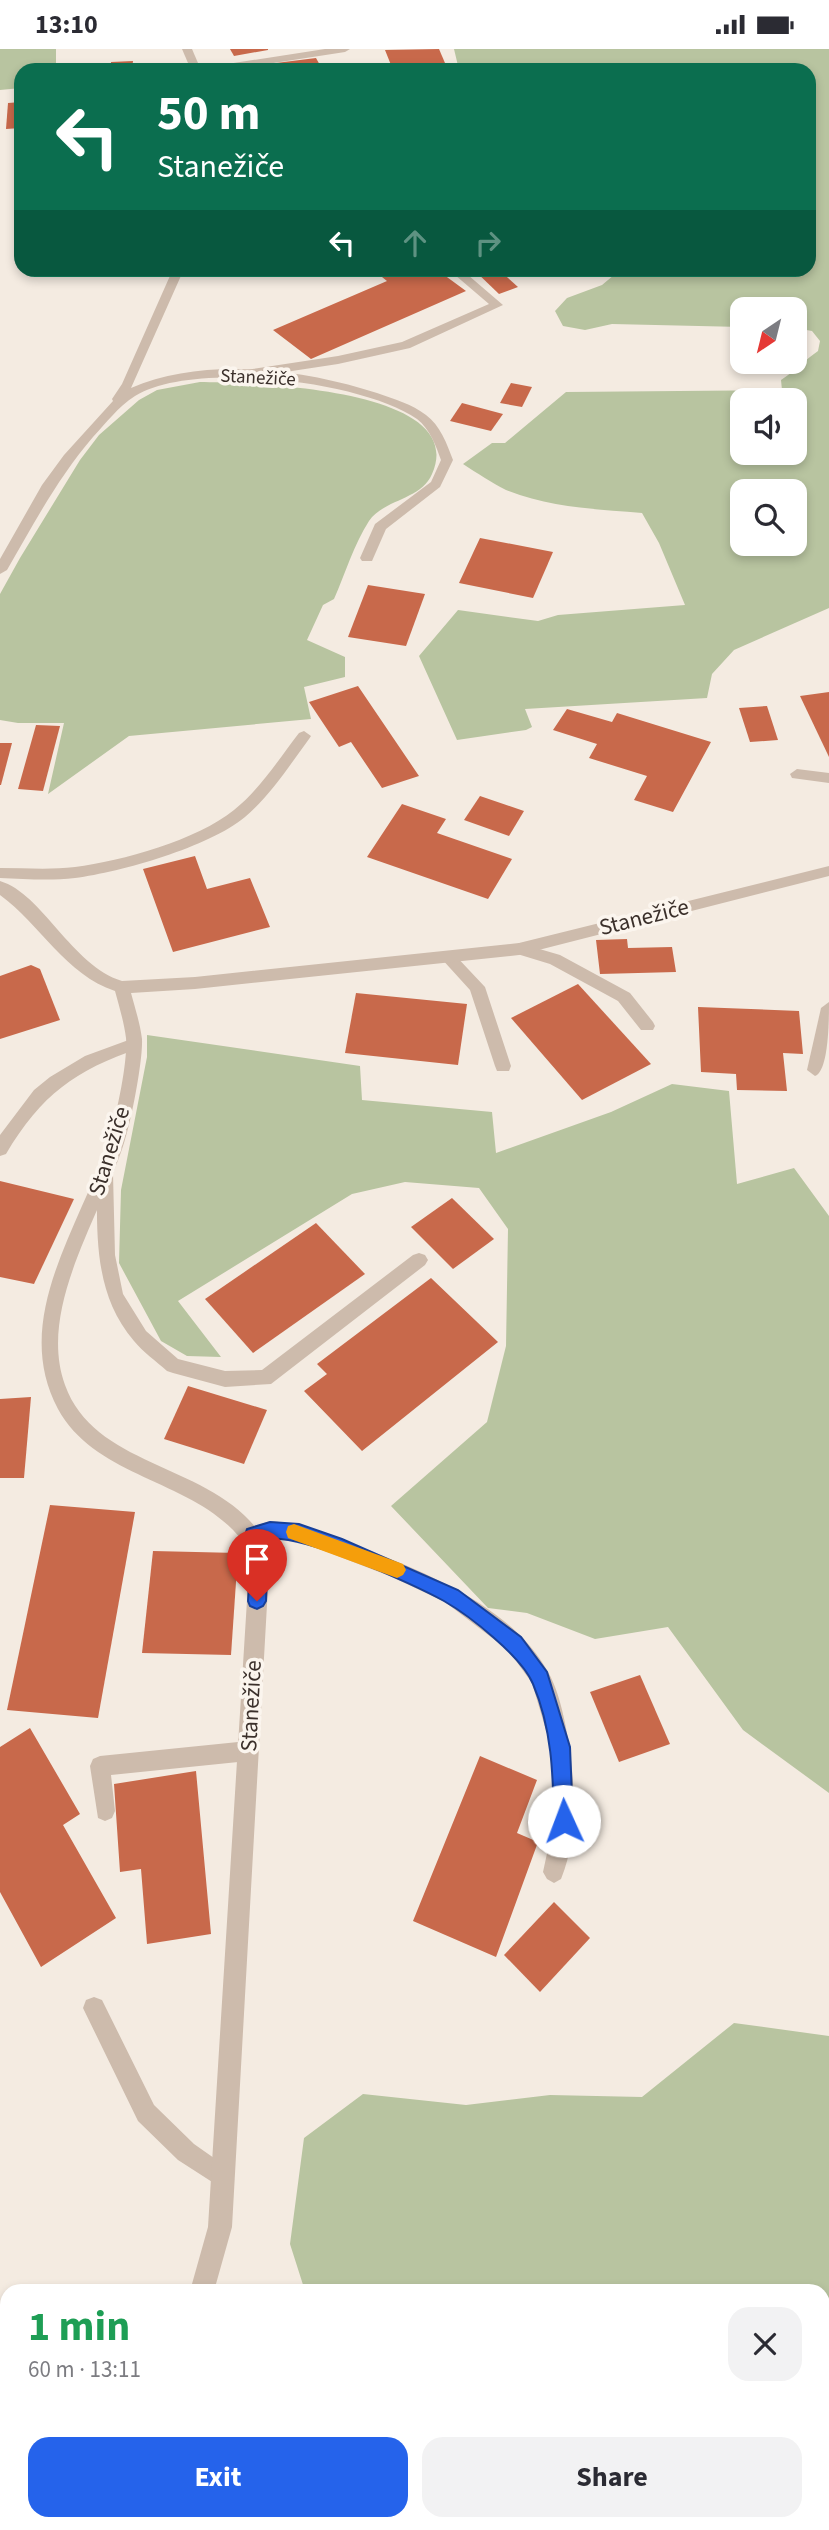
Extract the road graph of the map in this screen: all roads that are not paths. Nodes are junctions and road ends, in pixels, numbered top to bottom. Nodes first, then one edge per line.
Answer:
1 (345, 49) edge
2 (254, 63) edge
3 (175, 277) edge
4 (463, 277) edge
5 (242, 375) junction
6 (106, 415) junction
7 (367, 558) dead end
8 (0, 570) edge
9 (304, 736) dead end
10 (797, 774) dead end
11 (829, 778) edge
12 (829, 871) edge
13 (0, 873) edge
14 (0, 887) edge
15 (519, 949) junction
16 (448, 957) junction
17 (122, 987) junction
18 (829, 1008) edge
19 (647, 1026) dead end
20 (134, 1044) junction
21 (503, 1066) dead end
22 (816, 1070) dead end
23 (0, 1149) edge
24 (105, 1174) junction
25 (419, 1260) dead end
26 (253, 1535) junction
27 (248, 1751) junction
28 (105, 1811) dead end
29 (554, 1872) dead end
30 (94, 2008) dead end
31 (223, 2178) junction
32 (204, 2284) edge

1 - 2 street
3 - 6 street
4 - 5 street
5 - 6 street, Stanežiče
5 - 7 street, Stanežiče
6 - 8 street, Stanežiče
9 - 13 street
10 - 11 street
12 - 15 street, Stanežiče
14 - 17 street, Stanežiče
15 - 16 street, Stanežiče
15 - 19 street
16 - 17 street, Stanežiče
16 - 21 street
17 - 20 street, Stanežiče
18 - 22 street
20 - 23 street
20 - 24 street, Stanežiče
24 - 25 street
24 - 26 street, Stanežiče
26 - 27 street, Stanežiče
26 - 29 street
27 - 28 street
27 - 31 street, Stanežiče
30 - 31 street
31 - 32 street, Stanežiče

